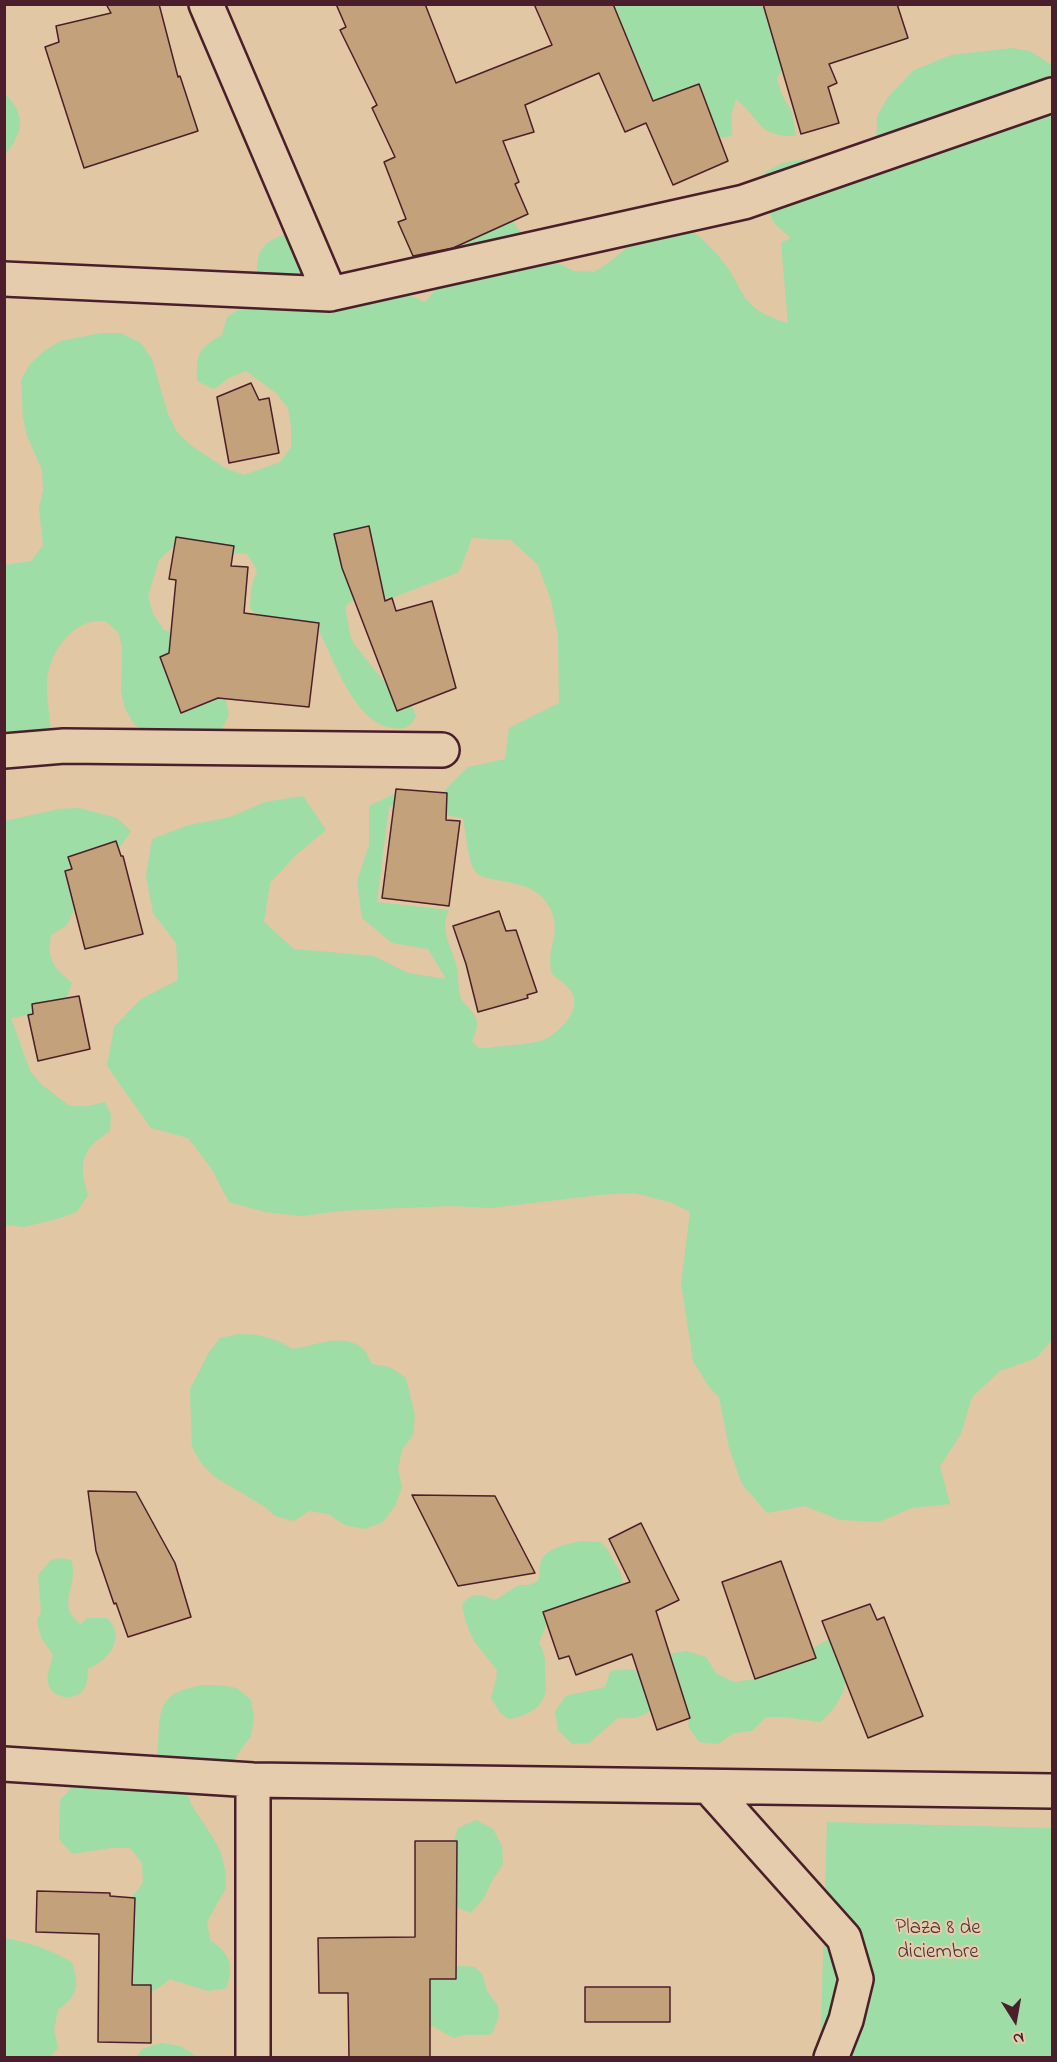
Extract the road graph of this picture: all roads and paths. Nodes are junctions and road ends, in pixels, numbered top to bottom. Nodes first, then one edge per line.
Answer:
1 (206, 4) edge
2 (1053, 94) edge
3 (4, 279) edge
4 (330, 294) junction
5 (442, 750) dead end
6 (4, 751) edge
7 (4, 1764) edge
8 (254, 1780) junction
9 (709, 1787) junction
10 (1053, 1791) edge
11 (253, 2058) edge
12 (831, 2058) edge

1 - 4 street
2 - 4 street
3 - 4 street
5 - 6 street
7 - 8 street
8 - 9 street
8 - 11 street
9 - 10 street
9 - 12 street

